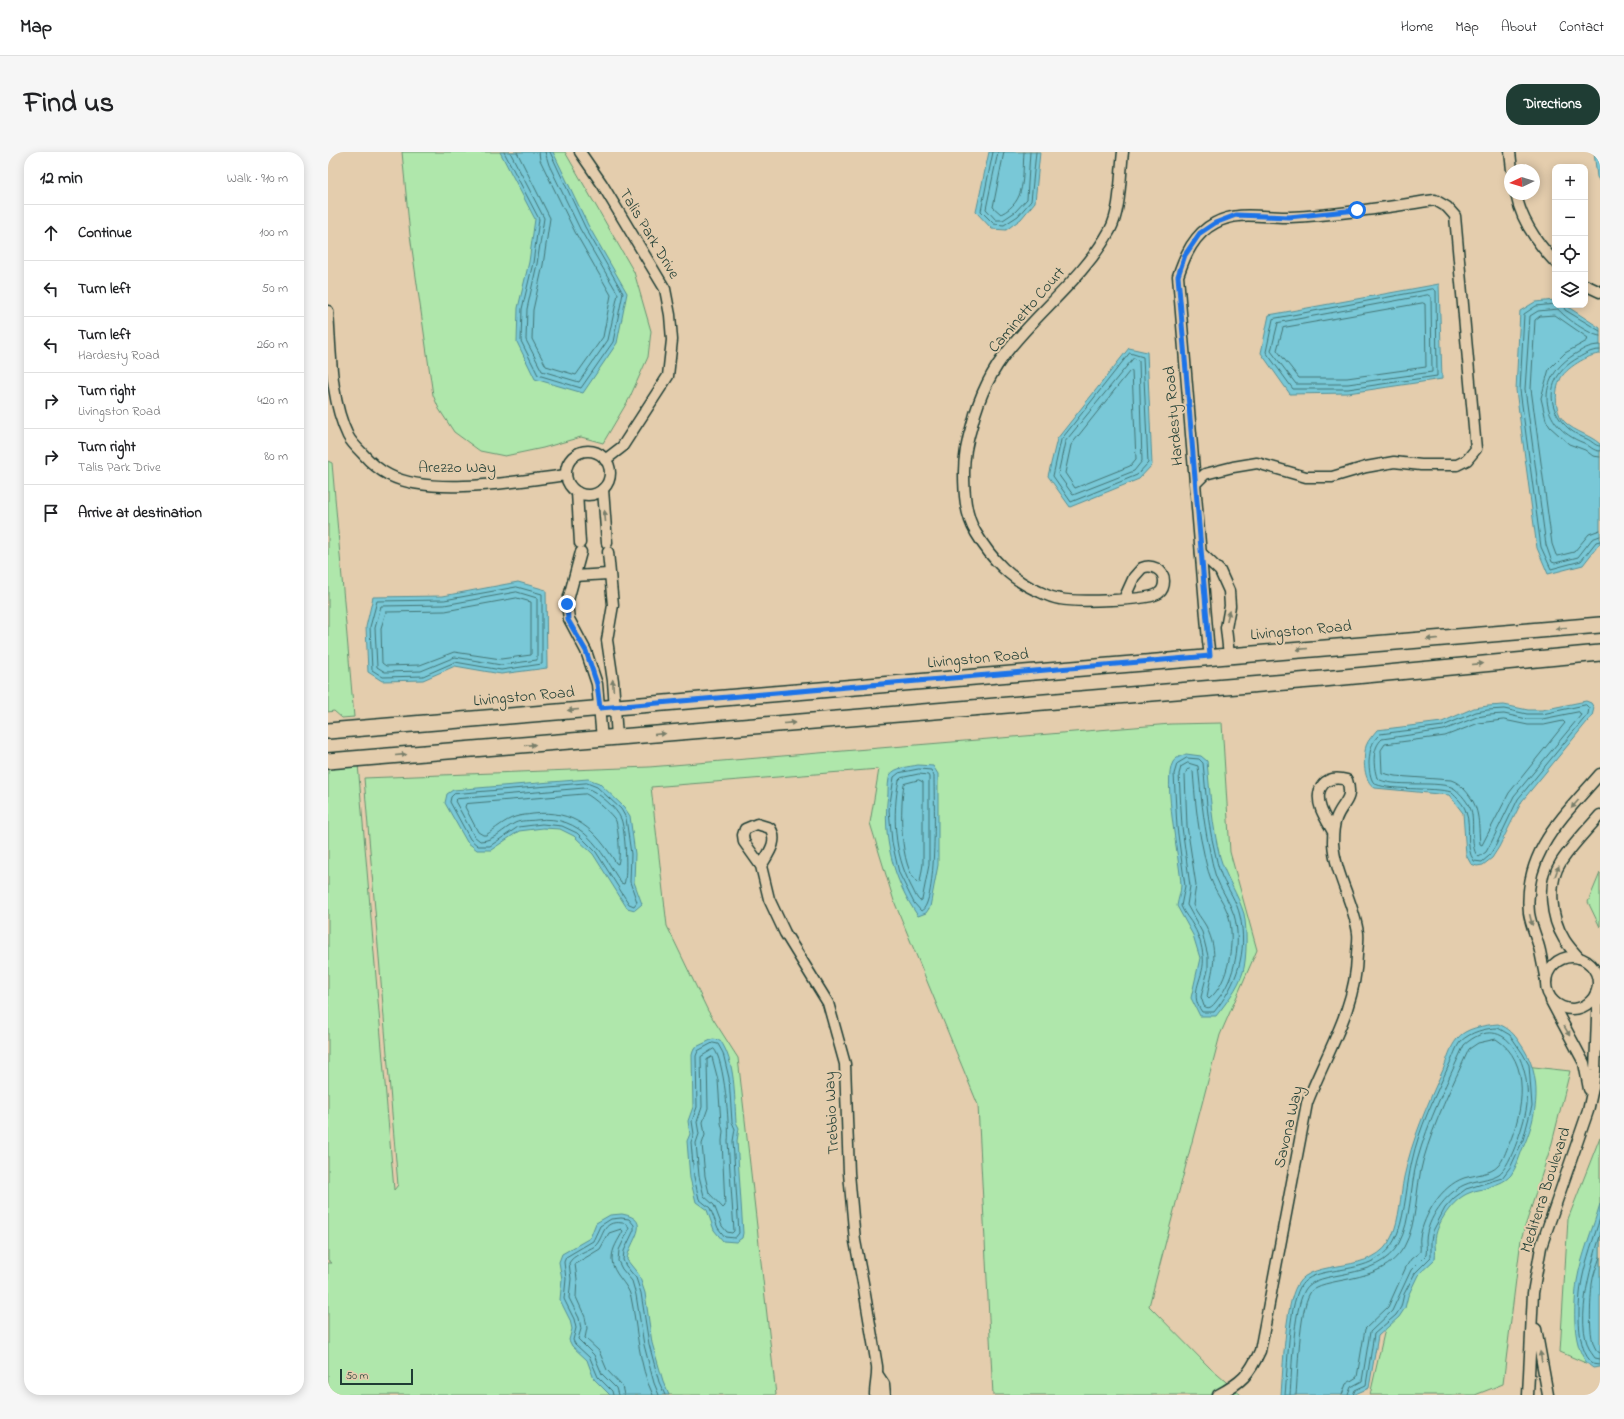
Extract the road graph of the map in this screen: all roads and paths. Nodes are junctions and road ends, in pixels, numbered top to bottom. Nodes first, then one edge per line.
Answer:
1 (580, 152) edge
2 (1123, 152) edge
3 (1510, 152) edge
4 (1511, 164) edge
5 (1518, 200) edge
6 (1552, 259) edge
7 (1588, 286) edge
8 (1600, 292) edge
9 (328, 311) edge
10 (604, 460) junction
11 (566, 475) junction
12 (1195, 484) junction
13 (603, 488) junction
14 (576, 492) junction
15 (1201, 553) junction
16 (608, 574) junction
17 (575, 576) junction
18 (1124, 599) dead end
19 (1600, 625) edge
20 (1600, 653) edge
21 (1229, 655) junction
22 (1210, 656) junction
23 (606, 708) junction
24 (328, 731) edge
25 (617, 738) junction
26 (602, 739) junction
27 (328, 761) edge
28 (1600, 774) edge
29 (1600, 815) edge
30 (1333, 832) junction
31 (761, 866) dead end
32 (1579, 958) junction
33 (1546, 981) junction
34 (1598, 990) junction
35 (1549, 996) junction
36 (1590, 1101) junction
37 (1533, 1313) junction
38 (878, 1375) junction
39 (875, 1395) edge
40 (885, 1395) edge
41 (1218, 1395) edge
42 (1528, 1395) edge
43 (1548, 1395) edge

1 - 10 street, Talis Park Drive
2 - 18 street, Caminetto Court
3 - 4 street
5 - 6 street
7 - 8 street
9 - 11 street, Arezzo Way
10 - 11 street
10 - 13 street
11 - 14 street
12 - 12 street, Hardesty Road
12 - 15 street, Hardesty Road
13 - 14 street
16 -> 13 street
14 - 17 street
21 -> 15 street
15 - 22 street, Hardesty Road
16 - 17 street
23 -> 16 street
17 - 23 street
19 -> 21 main road, Livingston Road
25 -> 20 main road
21 - 22 main road, Livingston Road
22 - 23 main road, Livingston Road
23 -> 24 main road, Livingston Road
23 - 25 street
23 - 26 street
25 - 26 main road
27 -> 26 main road
28 -> 33 street
32 -> 29 street
30 - 30 street, Savona Way
30 - 41 street, Savona Way
31 - 38 street, Trebbio Way
32 - 33 street
32 - 34 street
33 - 35 street
34 - 35 street
34 - 36 street, Mediterra Boulevard
35 -> 36 street, Mediterra Boulevard
36 - 37 street, Mediterra Boulevard
37 - 42 street, Mediterra Boulevard
43 -> 37 street, Mediterra Boulevard
38 - 39 street, Trebbio Way
38 - 40 street, Trebbio Way

